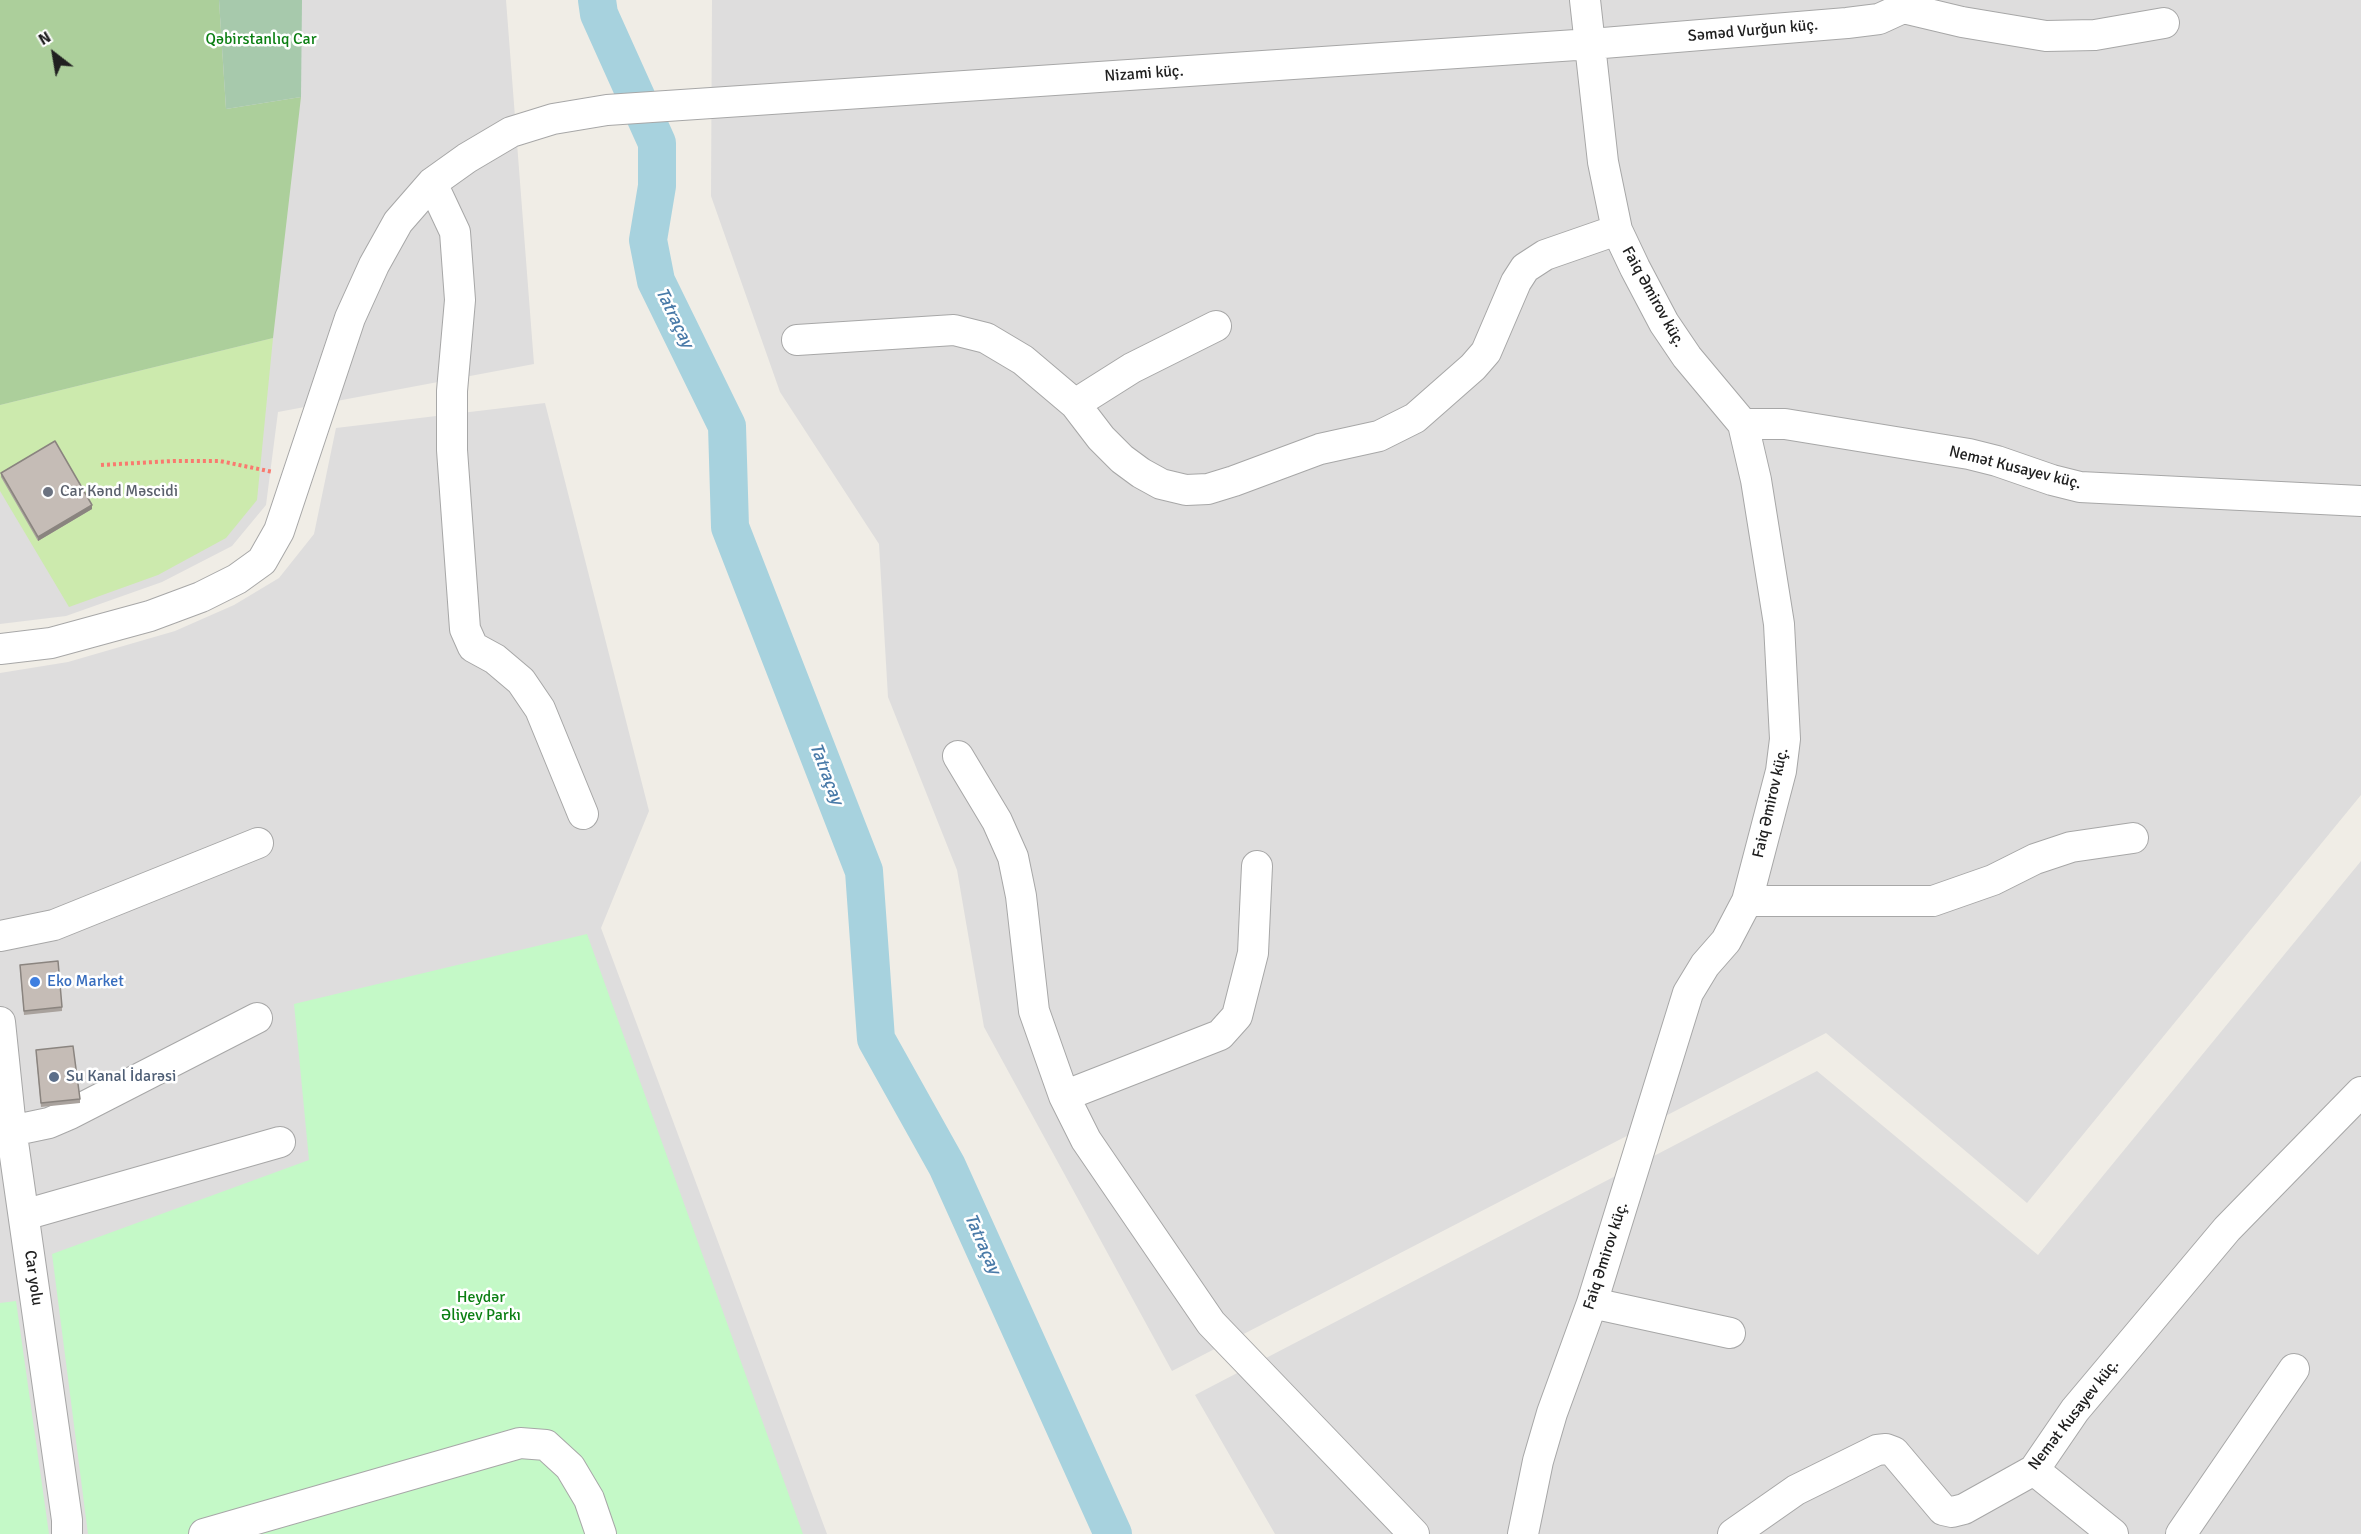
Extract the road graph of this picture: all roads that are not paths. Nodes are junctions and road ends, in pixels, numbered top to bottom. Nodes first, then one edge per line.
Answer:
1 (1585, 0) edge
2 (1905, 4) edge
3 (2163, 23) dead end
4 (1591, 44) junction
5 (432, 183) junction
6 (1617, 230) junction
7 (1216, 326) dead end
8 (797, 340) dead end
9 (1075, 404) junction
10 (1743, 424) junction
11 (2361, 501) edge
12 (0, 649) edge
13 (958, 756) dead end
14 (583, 814) dead end
15 (2133, 838) dead end
16 (258, 843) dead end
17 (1257, 866) dead end
18 (1747, 901) junction
19 (0, 936) edge
20 (257, 1018) dead end
21 (0, 1022) edge
22 (2361, 1092) edge
23 (1065, 1096) junction
24 (11, 1131) junction
25 (280, 1142) dead end
26 (24, 1215) junction
27 (1592, 1303) junction
28 (1730, 1332) dead end
29 (2294, 1369) dead end
30 (2034, 1470) junction
31 (1949, 1523) edge
32 (67, 1534) edge
33 (204, 1534) edge
34 (602, 1534) edge
35 (1414, 1534) edge
36 (1523, 1534) edge
37 (1733, 1534) edge
38 (2113, 1534) edge
39 (2181, 1534) edge

1 - 4 street, Faiq Əmirov küç.
2 - 3 street
2 - 4 street, Səməd Vurğun küç.
4 - 5 street, Nizami küç.
4 - 6 street, Faiq Əmirov küç.
5 - 12 street, Nizami küç.
5 - 14 street
6 - 9 street
6 - 10 street, Faiq Əmirov küç.
7 - 9 street
8 - 9 street
10 - 11 street, Nemət Kusayev küç.
10 - 18 street, Faiq Əmirov küç.
13 - 23 street
15 - 18 street
16 - 19 street
17 - 23 street
18 - 27 street, Faiq Əmirov küç.
20 - 24 street
21 - 24 street, Car yolu
22 - 30 street, Nemət Kusayev küç.
23 - 35 street
24 - 26 street, Car yolu
25 - 26 street
26 - 32 street, Car yolu
27 - 28 street
27 - 36 street, Faiq Əmirov küç.
29 - 39 street
30 - 31 street, Nemət Kusayev küç.
30 - 38 street
31 - 37 street, Nemət Kusayev küç.
33 - 34 street

